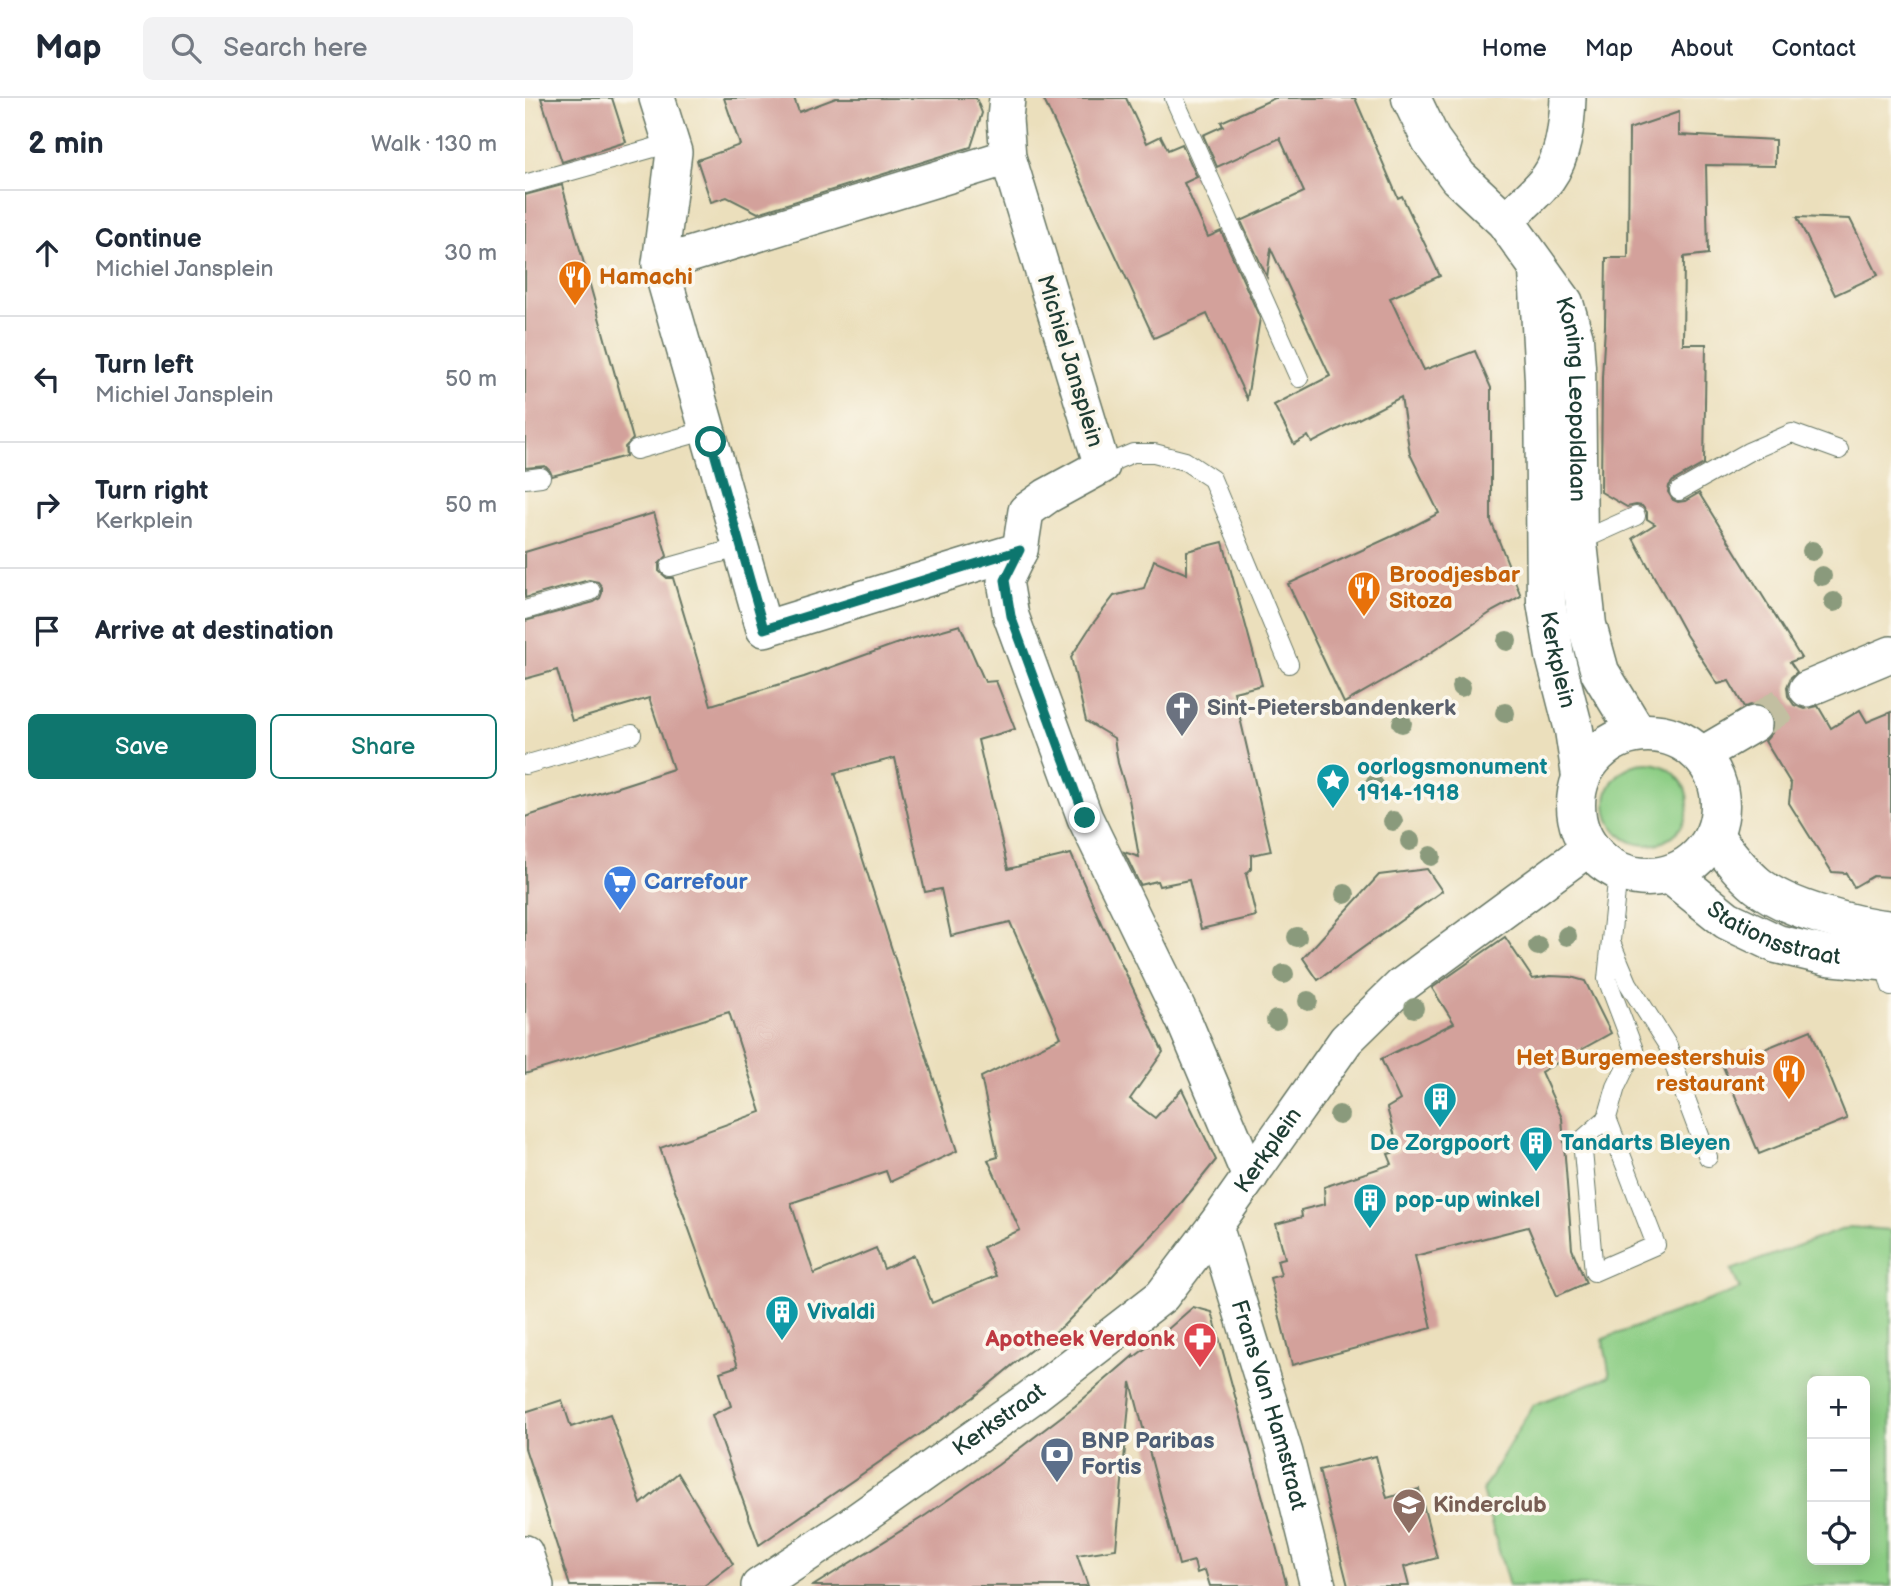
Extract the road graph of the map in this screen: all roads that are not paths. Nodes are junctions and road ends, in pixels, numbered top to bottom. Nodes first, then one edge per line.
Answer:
1 (657, 98) edge
2 (1007, 98) edge
3 (1174, 98) edge
4 (1411, 98) edge
5 (1568, 98) edge
6 (671, 143) junction
7 (1008, 157) junction
8 (525, 184) edge
9 (1505, 221) junction
10 (660, 264) junction
11 (1299, 378) dead end
12 (708, 430) junction
13 (636, 450) dead end
14 (1839, 450) dead end
15 (1102, 466) junction
16 (1679, 491) dead end
17 (1636, 516) dead end
18 (1561, 543) junction
19 (741, 547) junction
20 (1020, 550) junction
21 (670, 567) dead end
22 (591, 591) dead end
23 (525, 610) edge
24 (1891, 654) edge
25 (1289, 664) dead end
26 (1807, 689) tunnel mouth
27 (1754, 723) tunnel mouth
28 (1637, 733) junction
29 (632, 734) dead end
30 (1700, 755) junction
31 (525, 765) edge
32 (1581, 776) junction
33 (1714, 836) junction
34 (1589, 848) junction
35 (1618, 872) junction
36 (1671, 874) junction
37 (1612, 945) junction
38 (1888, 954) edge
39 (1607, 1118) junction
40 (1708, 1157) dead end
41 (1249, 1177) junction
42 (1215, 1226) junction
43 (525, 1553) edge
44 (536, 1586) edge
45 (759, 1586) edge
46 (1318, 1586) edge

1 - 6 street
2 - 7 street, Michiel Jansplein
3 - 11 lane
4 - 9 main road, Koning Leopoldlaan
5 - 9 street
6 - 8 lane
6 - 10 street
7 - 10 street
7 - 15 street, Michiel Jansplein
9 - 18 main road, Koning Leopoldlaan
10 - 12 street
12 - 13 lane
12 - 19 street
14 - 16 lane
15 - 20 street, Michiel Jansplein
15 - 25 lane
17 - 18 lane
18 - 28 main road, Kerkplein
18 - 32 main road, Kerkplein
19 - 20 street
19 - 21 lane
20 - 41 street
22 - 23 lane
24 - 26 street
27 - 30 street
28 - 30 main road, Kerkplein
28 - 32 main road
29 - 31 lane
30 - 33 main road, Kerkplein
32 - 34 main road, Kerkplein
33 - 36 main road, Kerkplein
33 - 38 main road, Stationsstraat
34 - 35 main road, Kerkplein
34 - 41 street, Kerkplein
35 - 36 main road, Kerkplein
35 - 37 lane
36 - 38 main road, Stationsstraat
37 - 39 lane
37 - 40 lane
39 - 39 lane
41 - 42 street, Kerkplein
42 - 45 street, Kerkstraat
42 - 46 street, Frans Van Hamstraat
43 - 44 street

